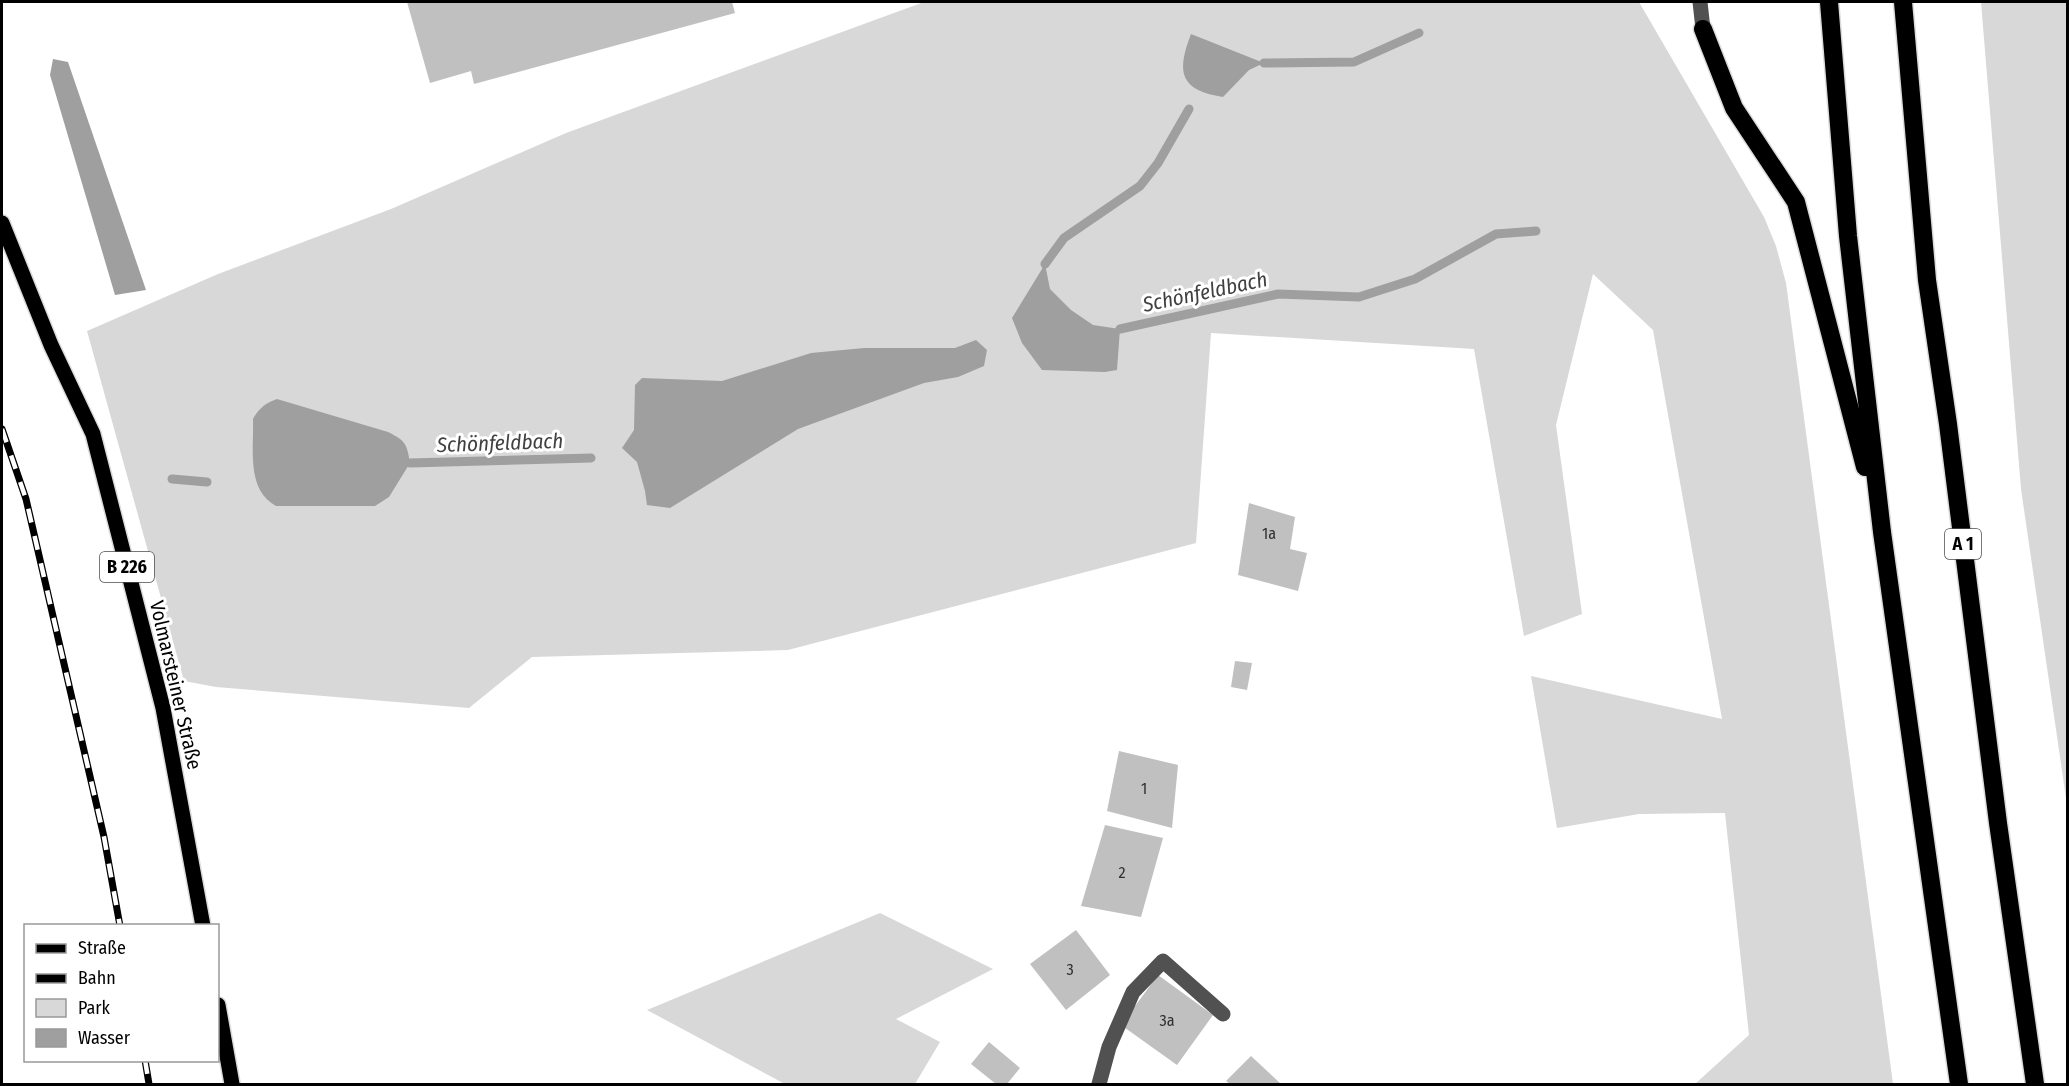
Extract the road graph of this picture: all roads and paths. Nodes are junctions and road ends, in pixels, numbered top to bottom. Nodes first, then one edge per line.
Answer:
1 (1700, 2) edge
2 (1828, 2) edge
3 (1903, 2) edge
4 (1703, 29) joint
5 (2, 223) edge
6 (1882, 531) junction
7 (203, 924) edge
8 (219, 1011) edge
9 (1224, 1014) dead end
10 (232, 1084) edge
11 (1099, 1084) edge
12 (1959, 1084) edge
13 (2035, 1084) edge

1 - 4 street
2 - 6 highway
3 - 13 highway, A 1
4 - 6 highway
5 - 7 main road, Volmarsteiner Straße / B 226
6 - 12 highway
8 - 10 main road
9 - 11 street

